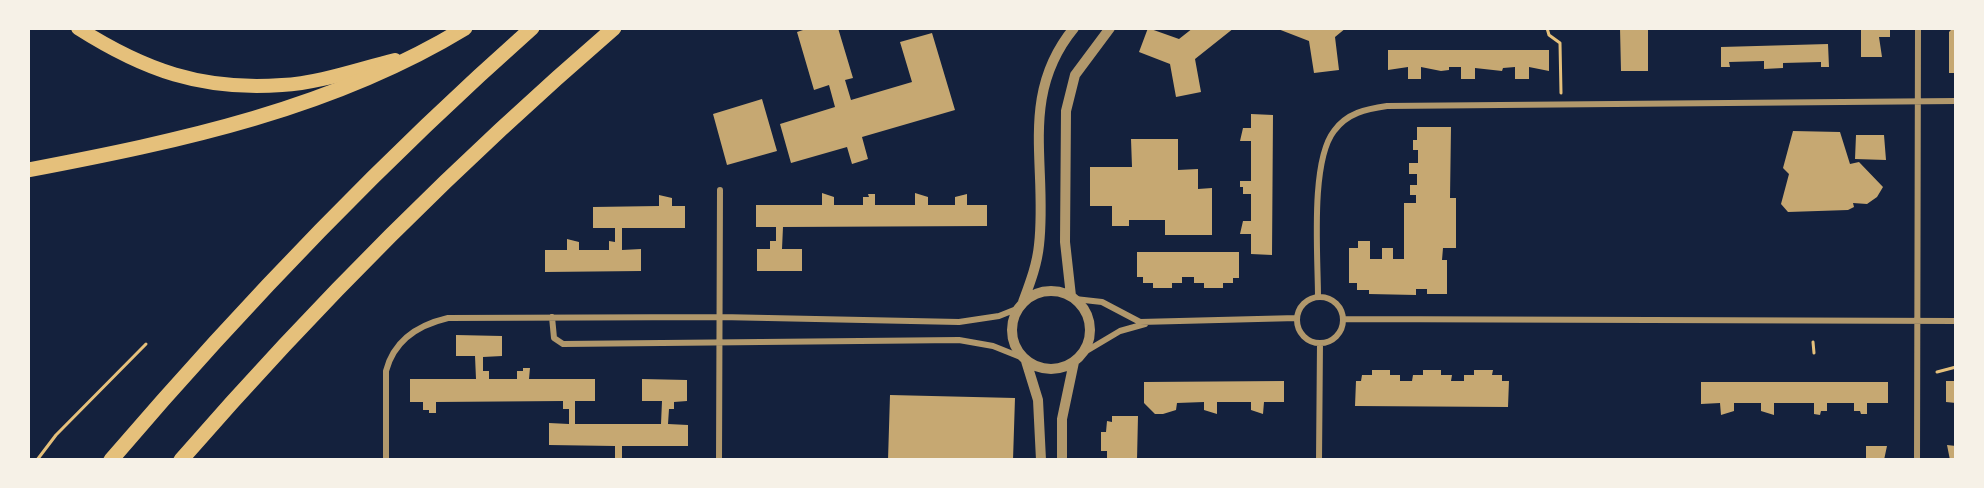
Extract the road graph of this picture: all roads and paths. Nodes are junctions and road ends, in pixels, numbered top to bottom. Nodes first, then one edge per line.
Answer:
1 (78, 28) edge
2 (465, 28) edge
3 (532, 28) edge
4 (614, 28) edge
5 (1074, 28) edge
6 (1110, 28) edge
7 (1547, 28) edge
8 (1918, 28) edge
9 (414, 55) junction
10 (1918, 100) junction
11 (1956, 101) edge
12 (1561, 104) junction
13 (28, 170) edge
14 (720, 190) dead end
15 (1073, 297) junction
16 (1318, 297) junction
17 (1021, 305) junction
18 (556, 317) junction
19 (720, 317) junction
20 (1297, 318) junction
21 (1343, 319) junction
22 (1916, 321) junction
23 (1956, 321) edge
24 (1152, 322) junction
25 (1813, 342) dead end
26 (1320, 343) junction
27 (146, 344) dead end
28 (720, 344) junction
29 (1083, 353) junction
30 (1814, 353) dead end
31 (1025, 359) junction
32 (1074, 362) junction
33 (1956, 367) edge
34 (1936, 372) dead end
35 (37, 459) edge
36 (111, 459) edge
37 (181, 459) edge
38 (386, 459) edge
39 (719, 459) edge
40 (1041, 459) edge
41 (1062, 459) edge
42 (1319, 459) edge
43 (1917, 459) edge

1 - 9 highway
2 - 9 highway
3 - 36 highway
4 - 37 highway
5 - 17 street
6 - 15 street
7 - 12 path
8 - 10 street
9 - 13 highway
10 - 11 street
10 - 12 street
10 - 22 street
12 - 16 street
14 - 19 street
15 - 17 street
15 - 24 street
15 - 29 street
16 - 20 street
16 - 21 street
17 - 19 street
17 - 31 street
18 - 19 street
18 - 28 street
18 - 38 street
19 - 28 street
20 - 24 street
20 - 26 street
21 - 22 street
21 - 26 street
22 - 23 street
22 - 43 street
24 - 29 street
25 - 30 path
26 - 42 street
27 - 35 path
28 - 31 street
28 - 39 street
29 - 32 street
31 - 32 street
31 - 40 street
32 - 41 street
33 - 34 path

